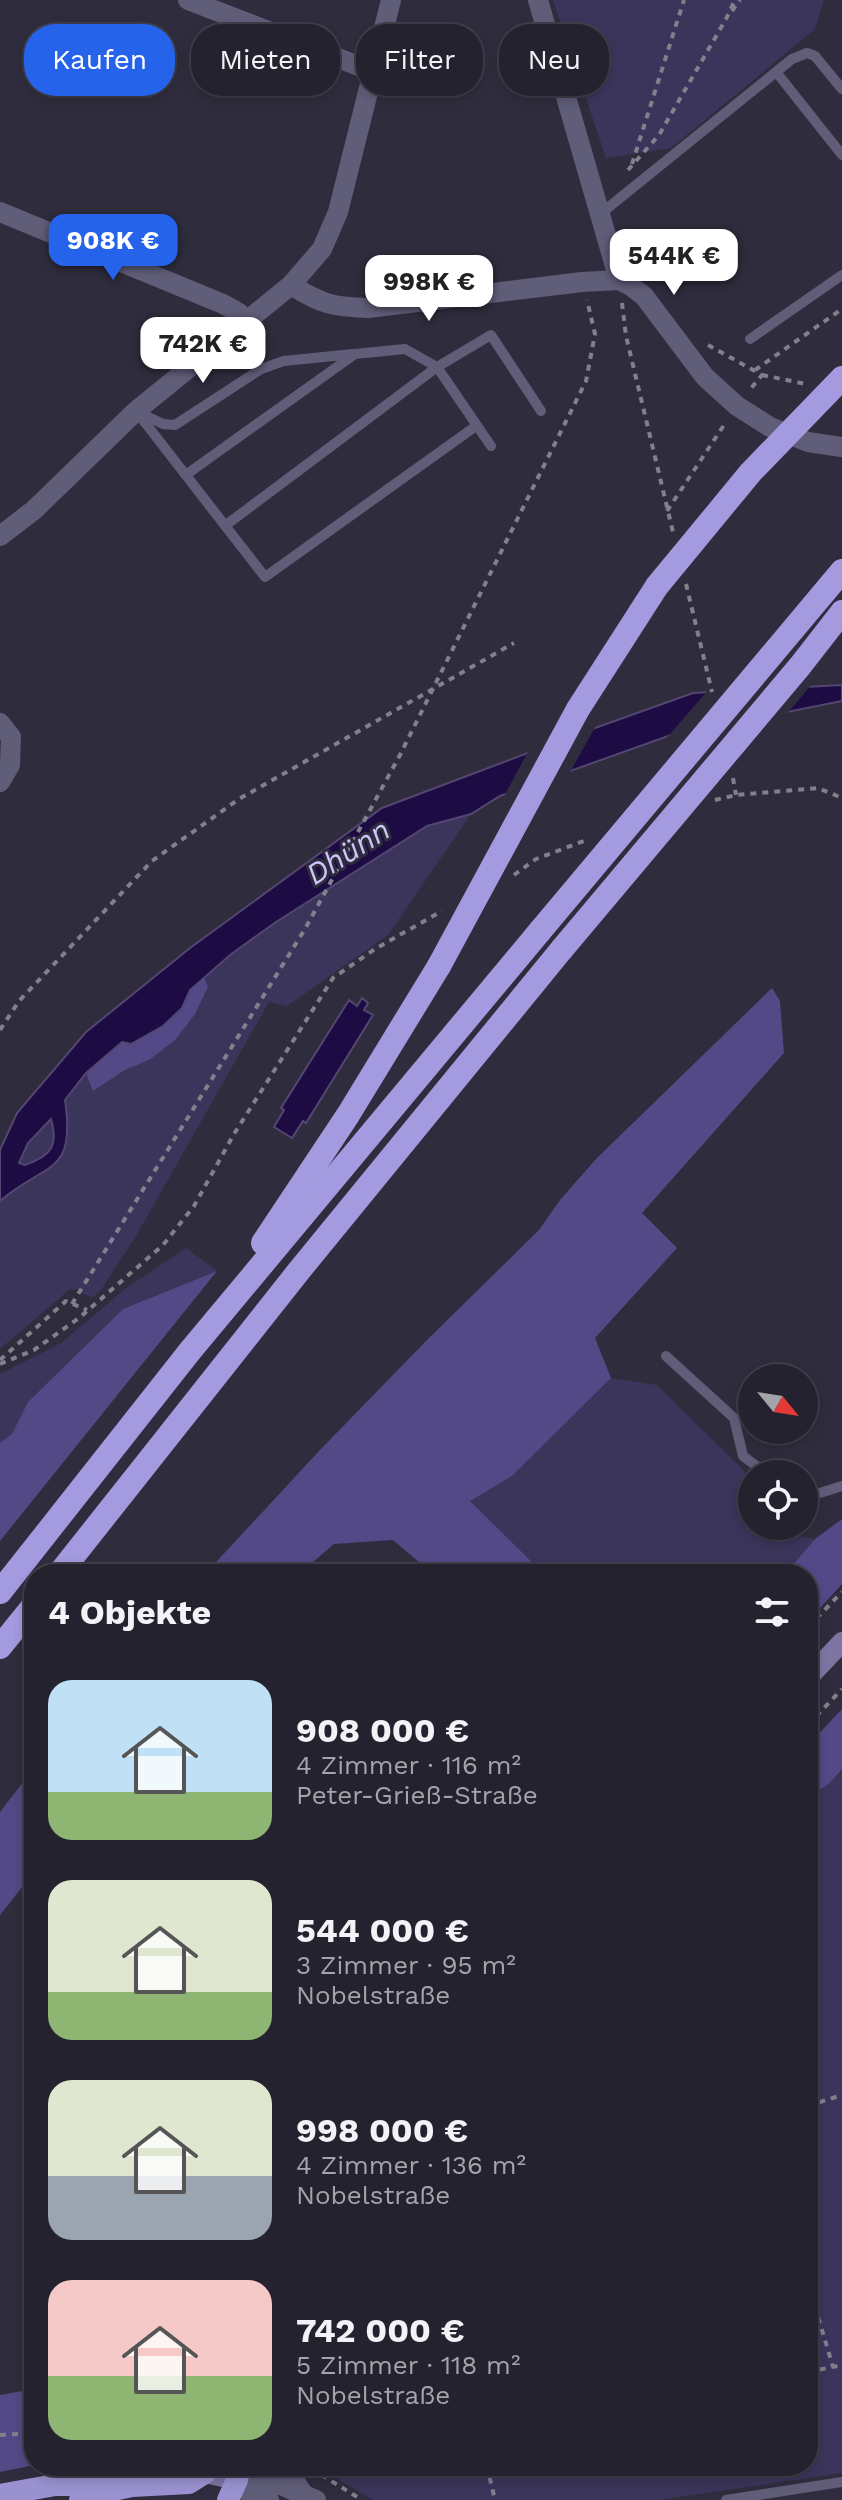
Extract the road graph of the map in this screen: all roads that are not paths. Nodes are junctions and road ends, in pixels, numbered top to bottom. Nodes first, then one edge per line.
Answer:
1 (188, 0) edge
2 (391, 0) edge
3 (538, 0) edge
4 (385, 24) edge
5 (356, 65) edge
6 (777, 73) junction
7 (842, 89) edge
8 (368, 96) edge
9 (842, 155) edge
10 (0, 212) edge
11 (599, 215) junction
12 (842, 275) edge
13 (619, 280) junction
14 (291, 285) junction
15 (247, 321) junction
16 (750, 339) dead end
17 (355, 354) junction
18 (437, 367) junction
19 (842, 378) edge
20 (136, 411) junction
21 (541, 411) dead end
22 (476, 426) junction
23 (491, 446) dead end
24 (842, 447) edge
25 (187, 474) junction
26 (226, 525) junction
27 (0, 536) edge
28 (842, 571) edge
29 (842, 612) edge
30 (0, 723) edge
31 (0, 782) edge
32 (190, 1351) junction
33 (666, 1356) dead end
34 (748, 1460) edge
35 (842, 1486) edge
36 (818, 1494) edge
37 (67, 1564) edge
38 (0, 1592) edge
39 (24, 1617) edge
40 (842, 1642) edge
41 (0, 1647) edge
42 (818, 1667) edge
43 (63, 2476) edge
44 (96, 2476) edge
45 (196, 2476) edge
46 (200, 2476) edge
47 (259, 2476) edge
48 (293, 2476) edge
49 (236, 2482) edge
50 (842, 2482) edge
51 (55, 2485) junction
52 (0, 2495) edge
53 (310, 2497) edge
54 (80, 2500) edge
55 (192, 2500) edge
56 (269, 2500) edge
57 (726, 2500) edge

1 - 5 street
2 - 4 street
3 - 11 street
6 - 7 lane
6 - 9 lane
6 - 11 lane
8 - 14 street
10 - 15 street
11 - 13 street
12 - 16 lane
13 - 14 street
13 - 24 street
14 - 15 street
15 - 20 street
17 - 18 lane
17 - 20 lane
17 - 25 lane
18 - 21 lane
18 - 22 lane
18 - 26 lane
19 - 32 highway, bridge
20 - 25 lane
20 - 27 street
22 - 23 lane
22 - 26 lane
25 - 26 lane
28 - 32 highway, bridge
29 - 37 highway, bridge
30 - 31 street
32 - 38 highway
33 - 34 lane
35 - 36 lane
39 - 41 highway
40 - 42 main road
43 - 51 highway
44 - 51 highway
45 - 54 highway
46 - 55 highway
47 - 53 street
48 - 53 street
49 - 56 street
50 - 57 lane
51 - 52 highway

